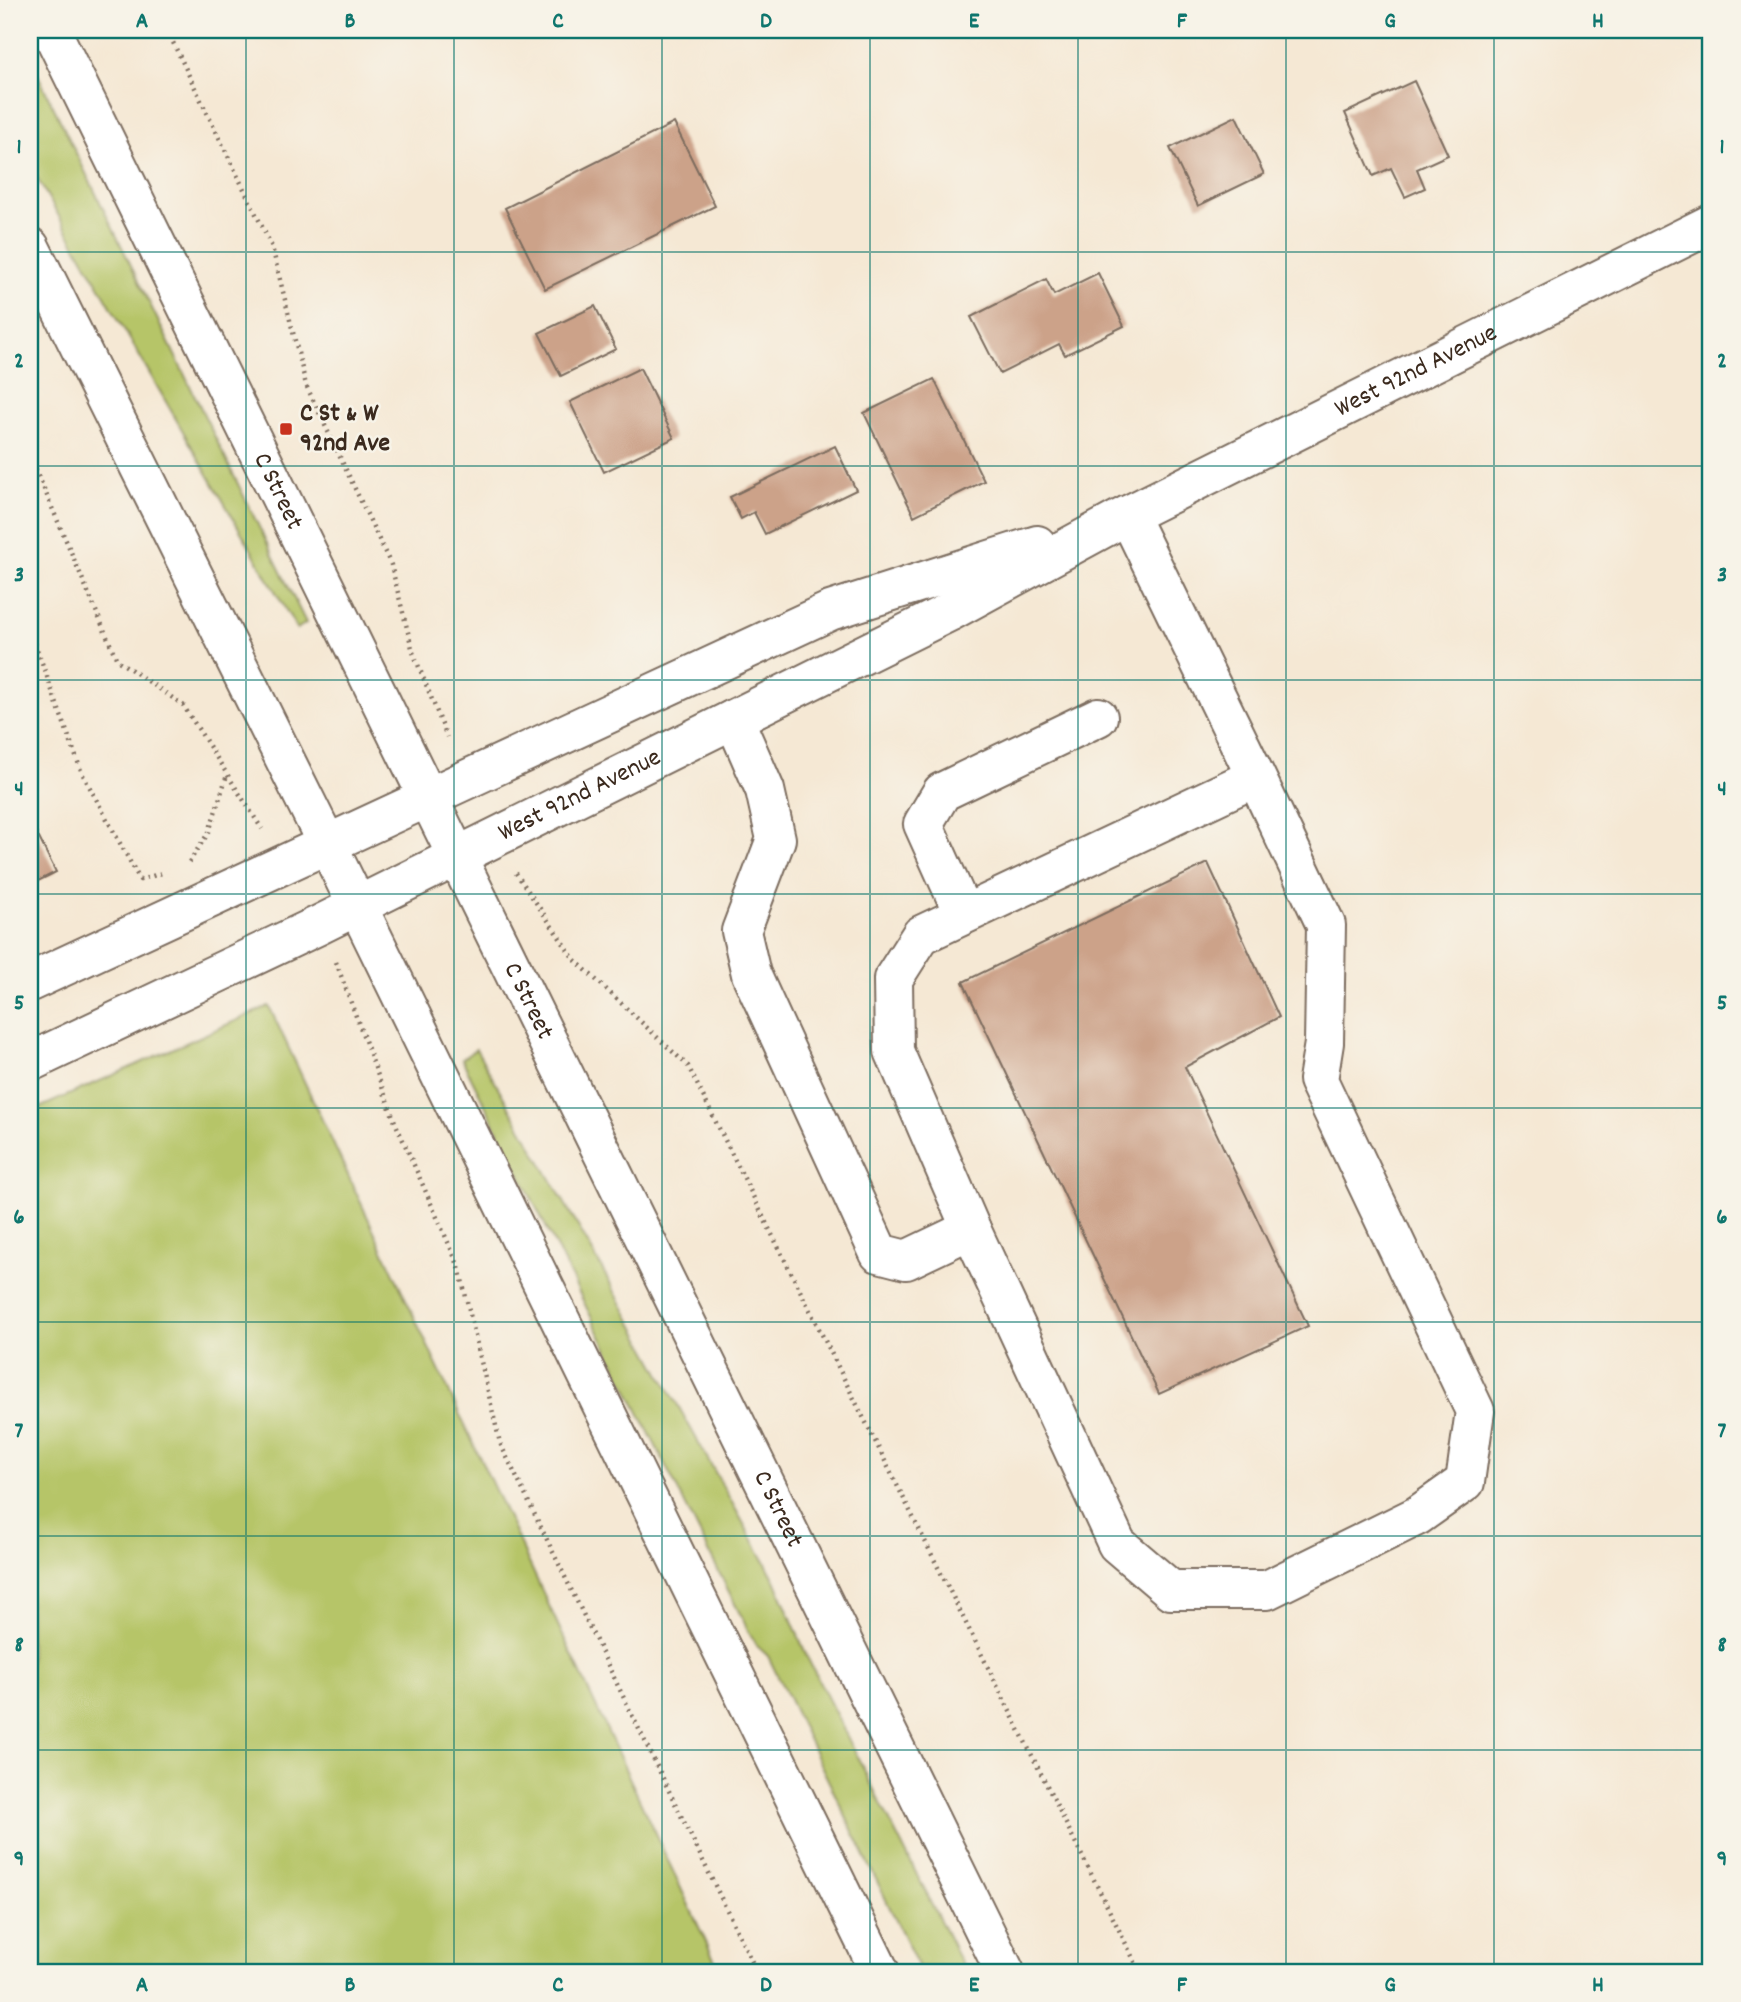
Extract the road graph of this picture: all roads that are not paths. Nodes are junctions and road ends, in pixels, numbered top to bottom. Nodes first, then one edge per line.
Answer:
1 (51, 30) edge
2 (1711, 223) edge
3 (30, 247) edge
4 (1125, 516) junction
5 (1098, 717) dead end
6 (734, 719) junction
7 (1256, 777) junction
8 (428, 797) junction
9 (327, 844) junction
10 (457, 856) junction
11 (355, 905) junction
12 (963, 914) junction
13 (30, 982) edge
14 (30, 1062) edge
15 (971, 1229) junction
16 (880, 1972) edge
17 (1005, 1972) edge

1 - 8 main road, C Street
2 - 4 main road, West 92nd Avenue
3 - 9 main road
4 - 6 main road, West 92nd Avenue
4 - 7 main road
4 - 8 main road, West 92nd Avenue
5 - 12 main road
6 - 10 main road, West 92nd Avenue
6 - 15 main road
7 - 12 main road
7 - 15 main road
8 - 9 main road, West 92nd Avenue
8 - 10 main road, C Street
9 - 11 main road
9 - 13 main road, West 92nd Avenue
10 - 11 main road, West 92nd Avenue
10 - 17 main road, C Street
11 - 14 main road, West 92nd Avenue
11 - 16 main road
12 - 15 main road

